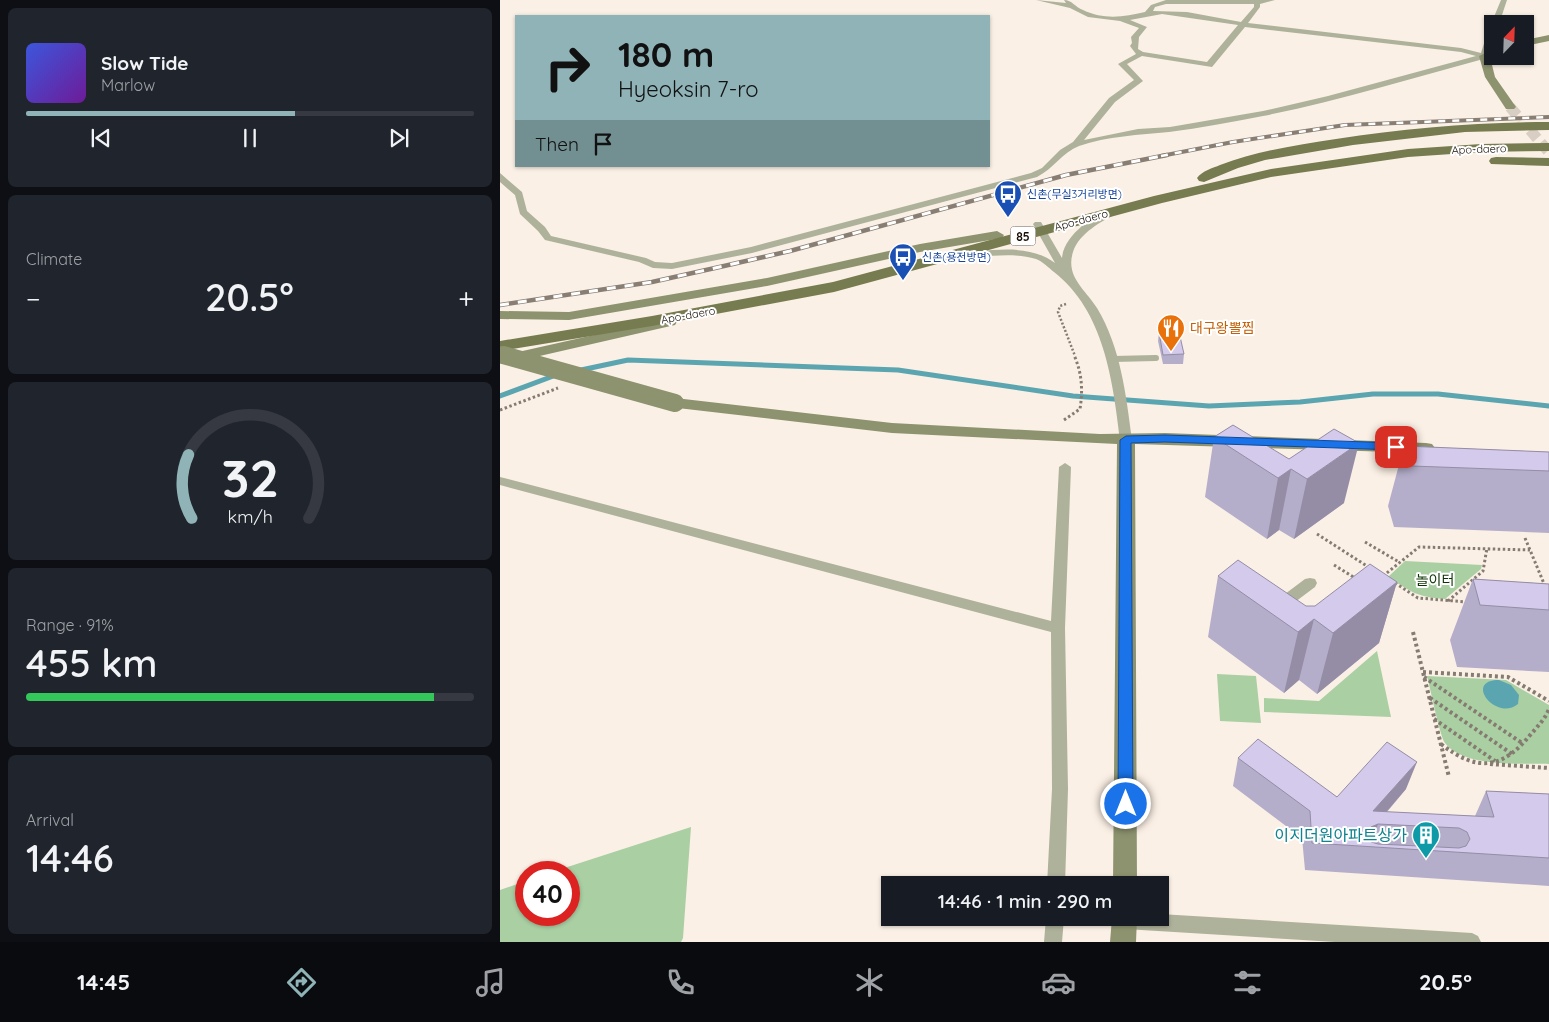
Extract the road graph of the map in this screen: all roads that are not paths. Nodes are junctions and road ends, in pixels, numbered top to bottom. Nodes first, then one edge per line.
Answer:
1 (1039, 0) edge
2 (1272, 0) edge
3 (1504, 0) edge
4 (1257, 2) junction
5 (1068, 3) edge
6 (1148, 13) junction
7 (1498, 15) edge
8 (1120, 19) junction
9 (1241, 24) junction
10 (1549, 38) edge
11 (1534, 41) edge
12 (1484, 53) edge
13 (1141, 54) junction
14 (1484, 55) edge
15 (1489, 65) edge
16 (1510, 107) tunnel mouth
17 (1549, 126) edge
18 (1549, 142) edge
19 (1076, 144) junction
20 (1549, 147) edge
21 (1549, 162) edge
22 (500, 176) edge
23 (1191, 188) junction
24 (1116, 210) junction
25 (1040, 227) junction
26 (997, 235) junction
27 (934, 261) junction
28 (1069, 279) junction
29 (771, 300) junction
30 (500, 315) edge
31 (500, 337) edge
32 (500, 346) edge
33 (500, 354) edge
34 (1156, 358) dead end
35 (1114, 359) junction
36 (500, 360) edge
37 (1126, 440) junction
38 (1441, 449) edge
39 (1065, 467) dead end
40 (500, 481) edge
41 (1310, 583) dead end
42 (1270, 619) edge
43 (1058, 628) junction
44 (1056, 876) edge
45 (1125, 876) edge
46 (1054, 926) edge
47 (1124, 926) edge
48 (1054, 942) edge
49 (1472, 942) edge

1 - 5 street
2 - 4 street
3 - 7 street
4 - 6 street
4 - 9 street
5 - 8 street
6 - 8 street
6 - 9 street
8 - 13 street
9 - 12 street
9 - 13 street
10 - 11 street
13 - 19 street
14 - 19 street
15 - 16 street
17 - 23 main road
18 - 23 main road, Apo-daero / 85
19 - 22 street
20 - 23 main road, Apo-daero / 85
21 - 23 main road
23 - 24 main road, Apo-daero / 85
23 - 25 main road, Apo-daero / 85
24 - 25 main road, Apo-daero / 85
24 - 28 street
25 - 26 main road, Apo-daero / 85
25 - 27 main road, Apo-daero / 85
25 - 28 street
26 - 30 street
26 - 31 main road, Apo-daero / 85
27 - 28 street
27 - 29 main road, Apo-daero / 85
28 - 35 street
29 - 32 main road, Apo-daero / 85
29 - 36 street
33 - 37 street, bridge
34 - 35 lane
35 - 37 street
37 - 38 street
37 - 45 street
39 - 43 street
40 - 43 street
41 - 42 street
43 - 44 street
46 - 48 street
47 - 49 street

